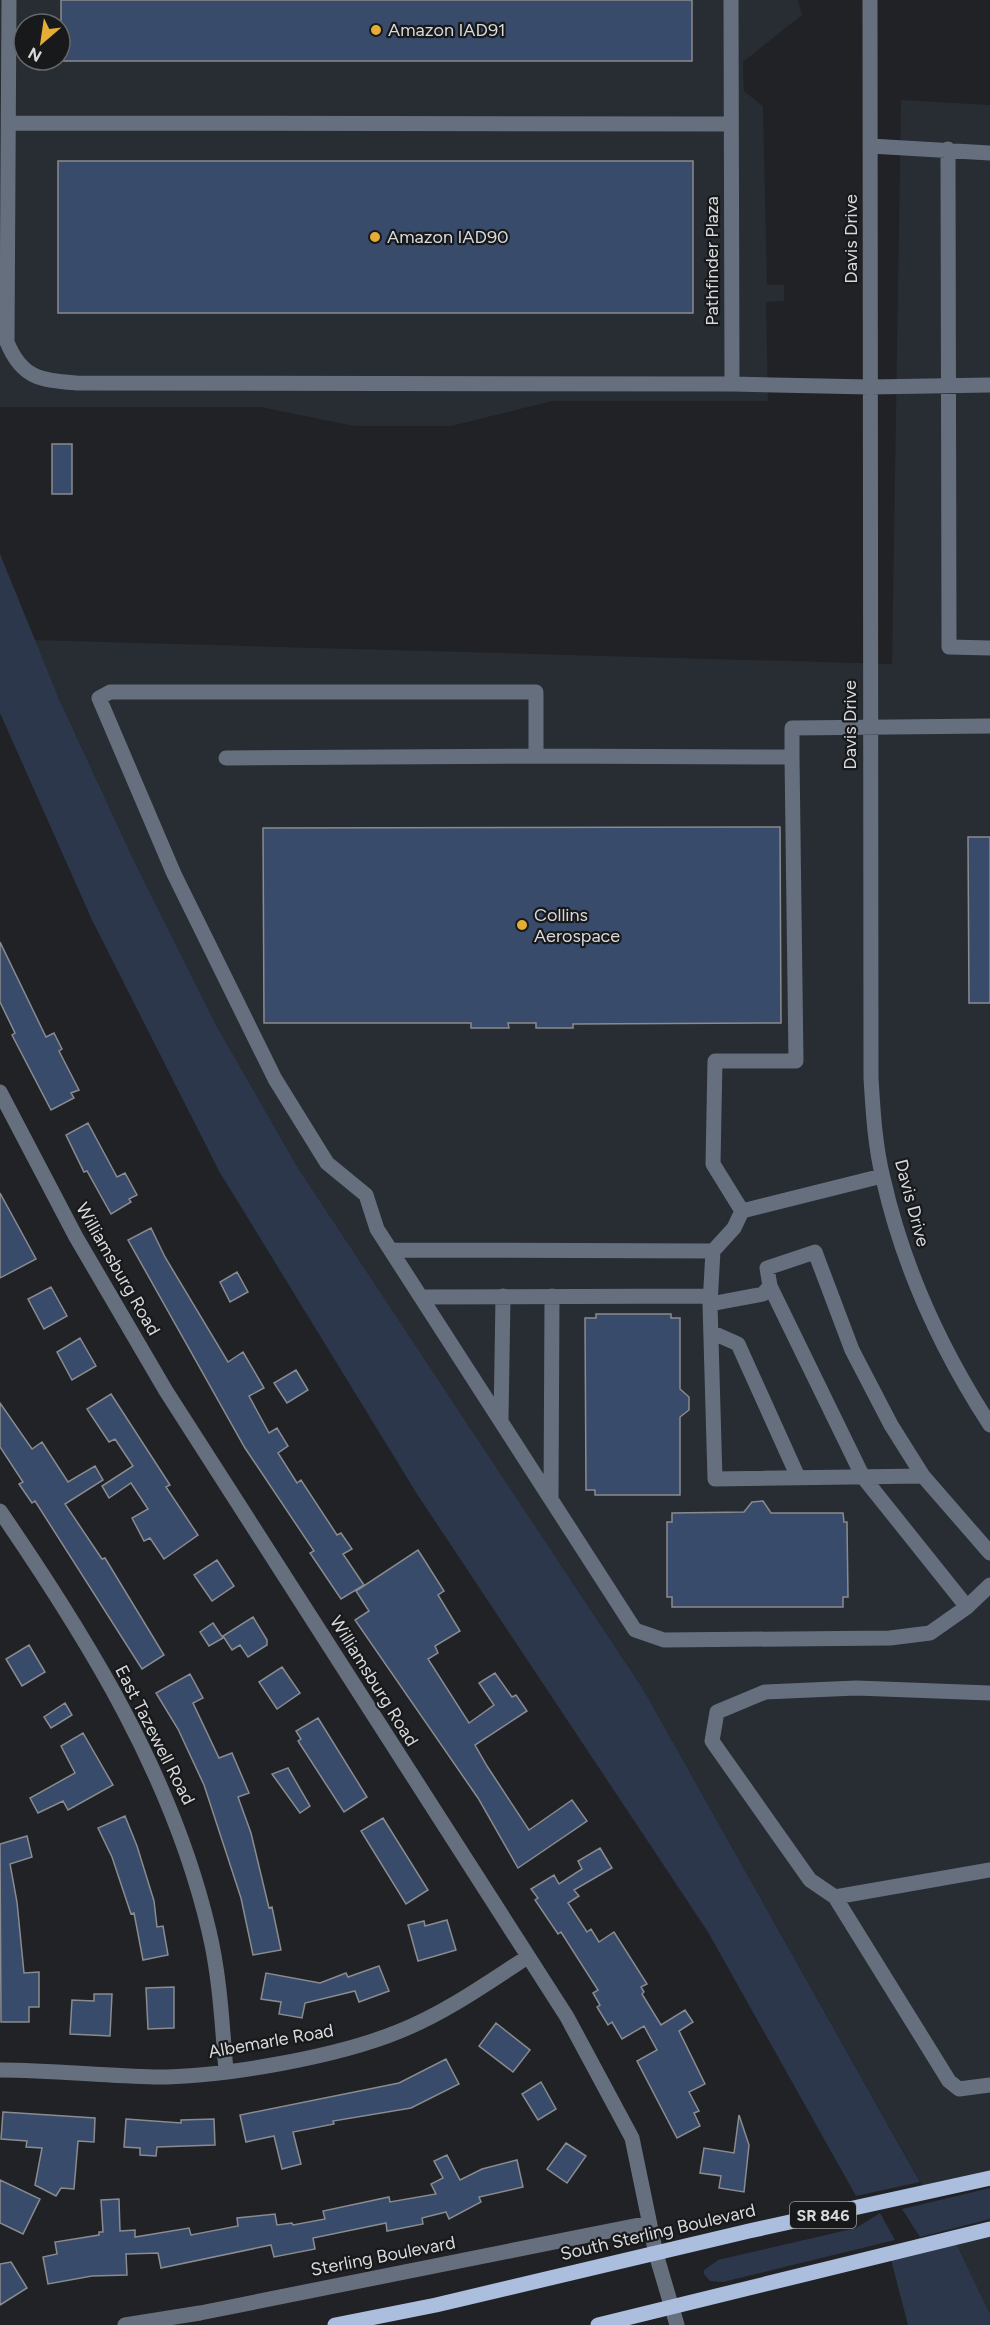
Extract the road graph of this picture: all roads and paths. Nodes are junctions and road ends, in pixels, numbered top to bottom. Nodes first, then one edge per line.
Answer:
1 (9, 0) edge
2 (731, 0) edge
3 (870, 0) edge
4 (9, 123) junction
5 (731, 124) junction
6 (870, 146) junction
7 (948, 149) junction
8 (990, 153) edge
9 (732, 384) junction
10 (990, 385) edge
11 (948, 386) junction
12 (870, 387) junction
13 (990, 648) edge
14 (869, 726) junction
15 (990, 726) edge
16 (536, 756) junction
17 (792, 757) junction
18 (226, 758) dead end
19 (0, 1092) edge
20 (882, 1176) junction
21 (742, 1211) junction
22 (391, 1250) junction
23 (713, 1251) junction
24 (770, 1286) junction
25 (503, 1296) junction
26 (552, 1296) junction
27 (421, 1297) junction
28 (711, 1300) junction
29 (711, 1332) junction
30 (501, 1420) junction
31 (990, 1425) edge
32 (923, 1476) junction
33 (863, 1477) junction
34 (798, 1478) junction
35 (551, 1499) junction
36 (0, 1511) edge
37 (990, 1553) edge
38 (990, 1585) edge
39 (967, 1607) junction
40 (990, 1693) edge
41 (990, 1870) edge
42 (835, 1897) junction
43 (526, 1958) junction
44 (0, 2070) edge
45 (225, 2071) junction
46 (990, 2085) edge
47 (990, 2178) edge
48 (649, 2223) junction
49 (990, 2229) edge
50 (656, 2254) junction
51 (673, 2307) junction
52 (124, 2325) edge
53 (335, 2325) edge
54 (598, 2325) edge
55 (677, 2325) edge

1 - 4 street
2 - 5 street, Pathfinder Plaza
3 - 6 street, Davis Drive
4 - 5 street
4 - 9 street
5 - 9 street, Pathfinder Plaza
6 - 7 street
6 - 12 street, Davis Drive
7 - 8 street
7 - 11 street
9 - 12 street
10 - 11 street
11 - 12 street
11 - 13 street
12 - 14 street, Davis Drive
14 - 15 street
14 - 17 street
14 - 20 street, Davis Drive
16 - 17 street
16 - 18 street
16 - 22 street
17 - 21 street
19 - 43 street, Williamsburg Road
20 - 21 street
20 - 31 street, Davis Drive
21 - 23 street
22 - 23 street
22 - 27 street
23 - 28 street
24 - 28 street
24 - 32 street
24 - 33 street
25 - 26 street
25 - 27 street
25 - 30 street
26 - 28 street
26 - 35 street
27 - 30 street
28 - 29 street
29 - 34 street
29 - 34 street
30 - 35 street
32 - 33 street
32 - 37 street
33 - 34 street
33 - 39 street
35 - 39 street
36 - 45 street, East Tazewell Road
38 - 39 street
40 - 42 street
41 - 42 street
42 - 46 street
43 - 45 street, Albemarle Road
43 - 48 street, Williamsburg Road
44 - 45 street, Albemarle Road
47 - 50 main road, South Sterling Boulevard / SR 846
48 - 50 street, Williamsburg Road
48 - 52 street, Sterling Boulevard
49 - 51 main road
50 - 51 street, Williamsburg Road
50 - 53 main road, South Sterling Boulevard / SR 846
51 - 54 main road
51 - 55 street, Williamsburg Road

